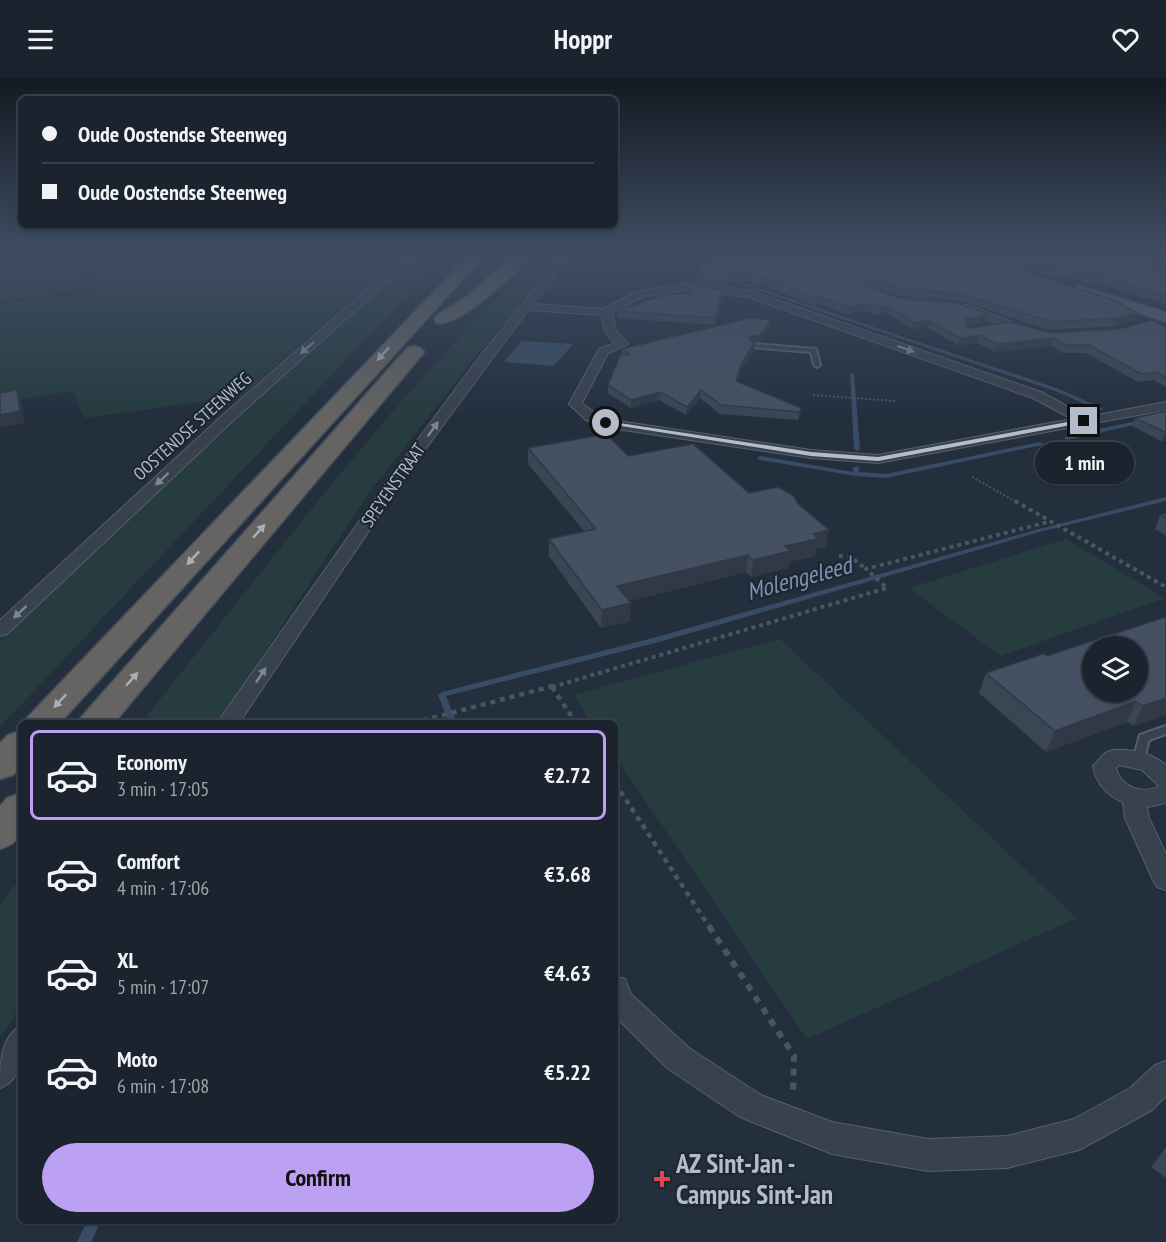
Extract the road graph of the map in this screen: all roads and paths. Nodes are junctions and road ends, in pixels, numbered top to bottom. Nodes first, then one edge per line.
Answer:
1 (352, 308) edge
2 (427, 308) edge
3 (452, 308) edge
4 (460, 308) edge
5 (526, 308) edge
6 (548, 308) edge
7 (613, 308) edge
8 (791, 308) edge
9 (964, 308) edge
10 (1138, 308) edge
11 (606, 312) junction
12 (1166, 317) edge
13 (443, 319) junction
14 (1144, 323) edge
15 (1008, 324) junction
16 (980, 328) edge
17 (1041, 334) edge
18 (753, 346) edge
19 (817, 365) dead end
20 (813, 395) dead end
21 (895, 401) dead end
22 (1166, 406) edge
23 (1084, 421) junction
24 (972, 477) dead end
25 (1048, 522) junction
26 (839, 556) dead end
27 (866, 569) junction
28 (1166, 587) edge
29 (0, 630) edge
30 (552, 687) junction
31 (43, 720) edge
32 (97, 720) edge
33 (230, 720) edge
34 (424, 720) edge
35 (574, 720) edge
36 (1166, 730) edge
37 (18, 747) edge
38 (1139, 760) junction
39 (0, 766) edge
40 (1166, 780) edge
41 (618, 788) edge
42 (1166, 792) edge
43 (1136, 807) junction
44 (18, 812) edge
45 (0, 834) edge
46 (1166, 880) edge
47 (618, 998) edge
48 (18, 1046) edge
49 (0, 1074) edge
50 (1166, 1075) edge
51 (793, 1123) junction

1 -> 29 street, OOSTENDSE STEENWEG
2 -> 31 highway
3 - 13 highway
4 - 13 highway
33 -> 5 street, SPEYENSTRAAT
6 - 11 street
11 -> 7 street
8 -> 23 street
9 - 15 street
10 - 12 main road
11 - 23 street
12 - 14 street
32 -> 13 highway
15 - 16 street
15 - 17 street
18 - 19 lane
20 - 21 path
22 - 23 street
24 - 25 path
25 - 27 path
25 - 28 path
26 - 27 path
27 - 30 path
30 - 34 path
30 - 35 path
36 - 38 lane
37 - 39 highway
38 - 40 street
38 - 43 street
41 - 51 path
42 - 43 street
43 - 46 street
44 - 45 highway
47 - 51 street
48 - 49 street
50 - 51 street

